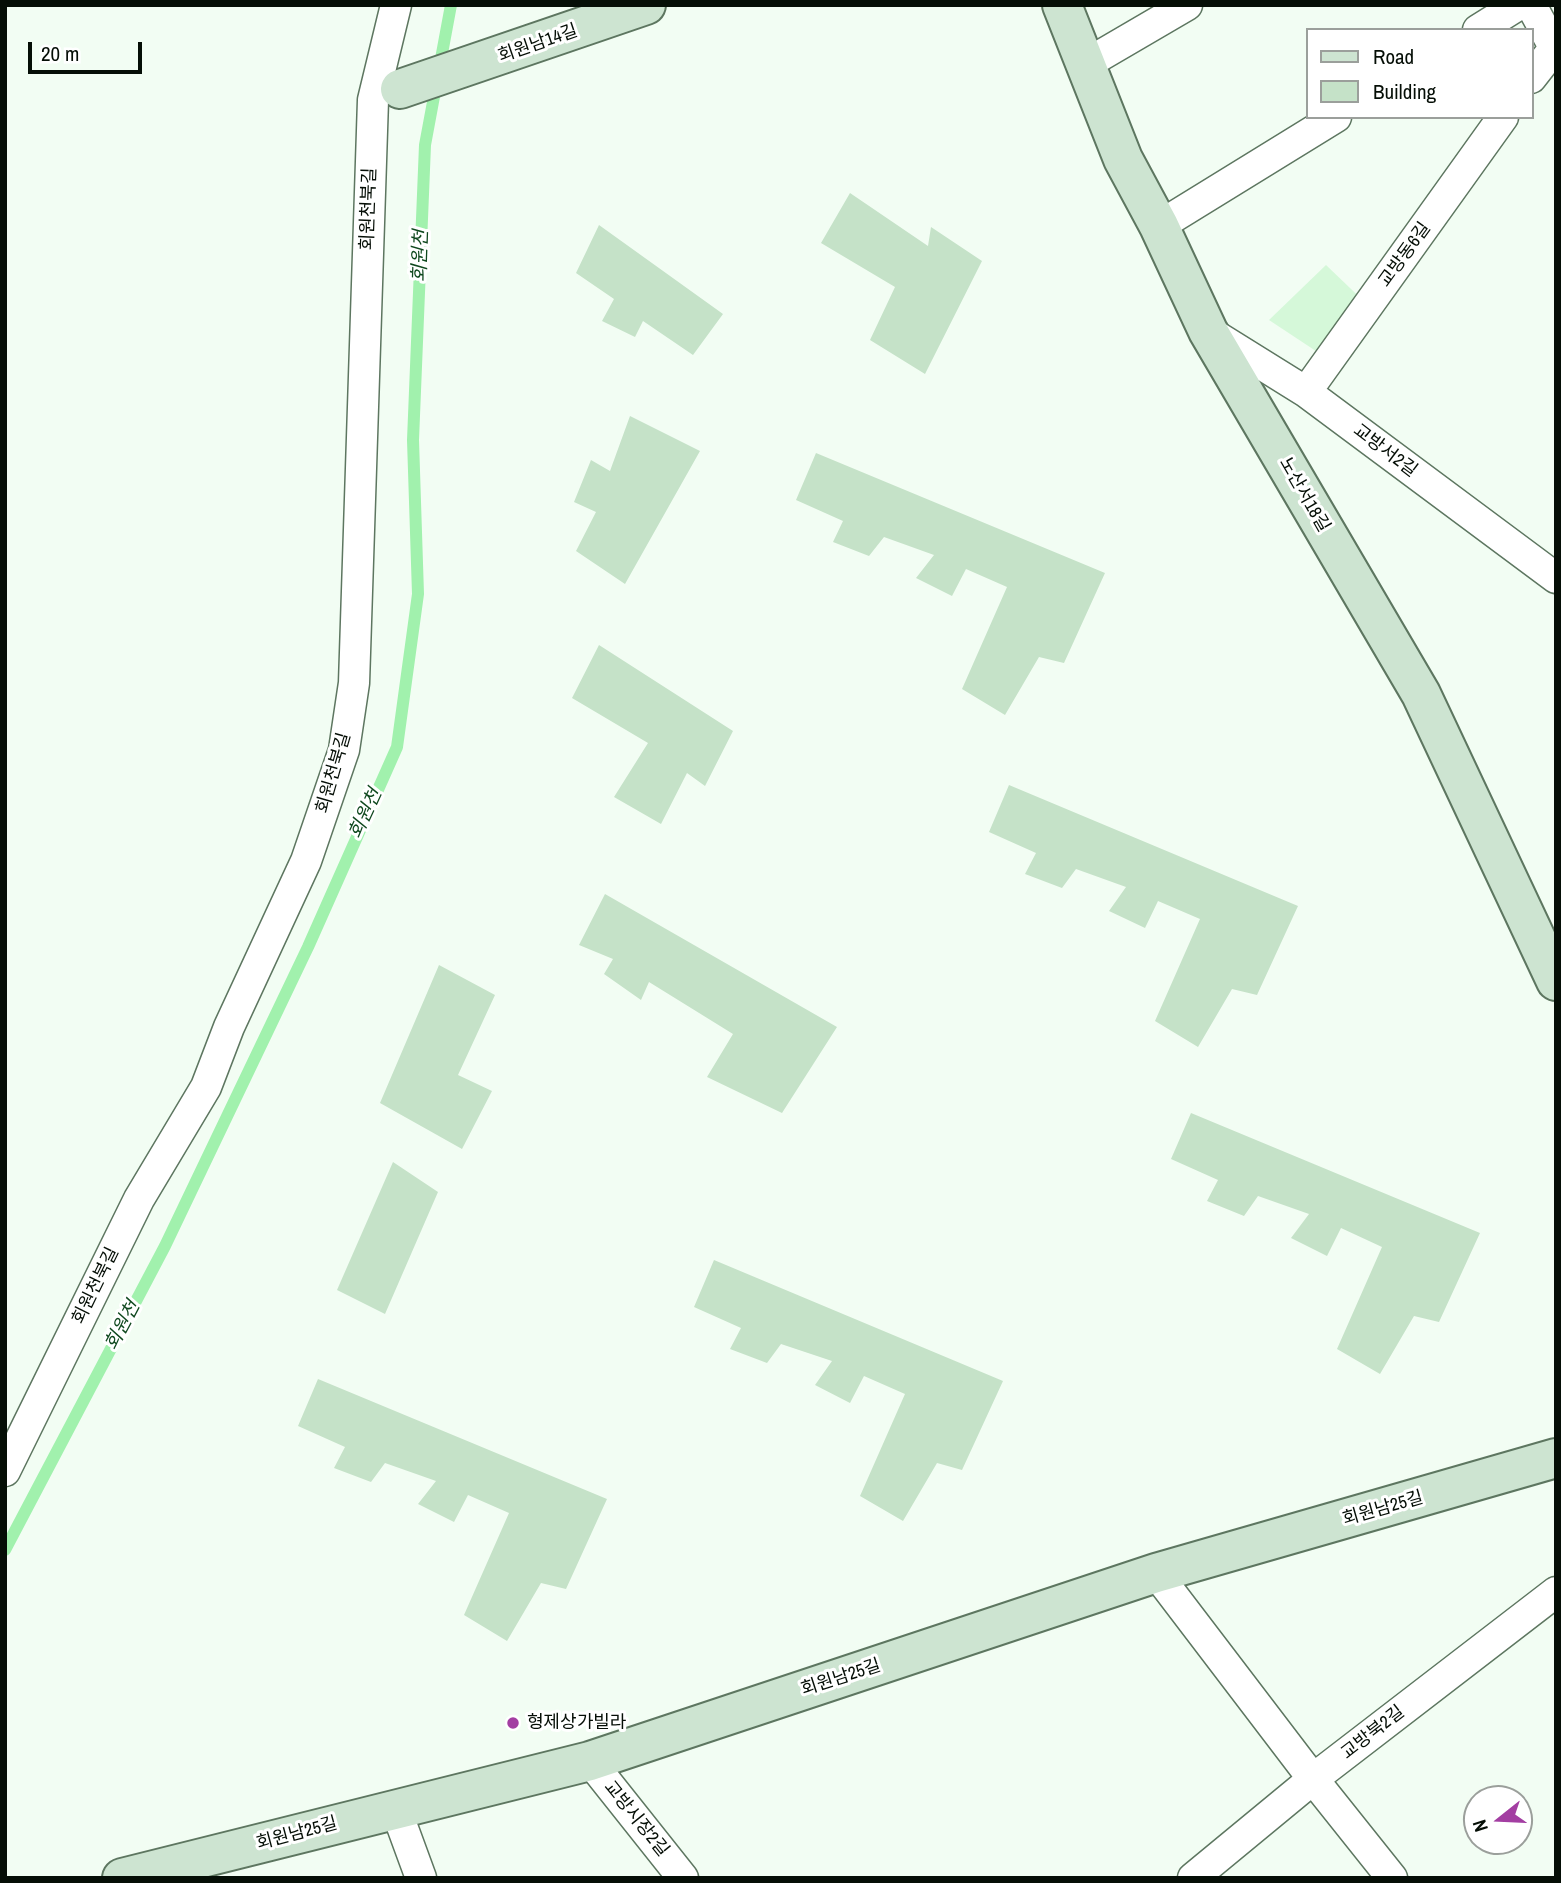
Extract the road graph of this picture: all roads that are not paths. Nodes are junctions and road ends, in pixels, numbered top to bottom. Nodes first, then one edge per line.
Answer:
1 (396, 5) edge
2 (646, 5) edge
3 (1062, 5) edge
4 (1187, 5) edge
5 (1518, 5) edge
6 (1531, 5) edge
7 (1481, 28) edge
8 (1555, 46) edge
9 (1086, 64) junction
10 (1533, 75) edge
11 (400, 89) dead end
12 (1333, 119) edge
13 (1502, 119) edge
14 (1159, 226) junction
15 (1208, 331) junction
16 (1306, 392) junction
17 (1556, 578) edge
18 (1556, 981) edge
19 (1556, 1458) edge
20 (5, 1471) edge
21 (1156, 1573) junction
22 (1556, 1592) edge
23 (590, 1761) junction
24 (1313, 1780) junction
25 (395, 1807) junction
26 (187, 1871) edge
27 (122, 1878) edge
28 (421, 1878) edge
29 (683, 1878) edge
30 (1193, 1878) edge
31 (1392, 1878) edge

1 - 20 street, 회원천북길
2 - 11 main road, 회원남14길
3 - 9 main road, 노산서18길
4 - 9 street
5 - 7 street
6 - 8 street
8 - 10 street
9 - 14 main road, 노산서18길
12 - 14 street
13 - 16 street, 교방동6길
14 - 15 main road, 노산서18길
15 - 16 street, 교방서2길
15 - 18 main road, 노산서18길
16 - 17 street, 교방서2길
19 - 21 main road, 회원남25길
21 - 23 main road, 회원남25길
21 - 24 street
22 - 24 street, 교방북2길
23 - 25 main road, 회원남25길
23 - 29 street, 교방시장2길
24 - 30 street, 교방북2길
24 - 31 street
25 - 26 main road, 회원남25길
25 - 28 street
26 - 27 main road, 회원남25길

